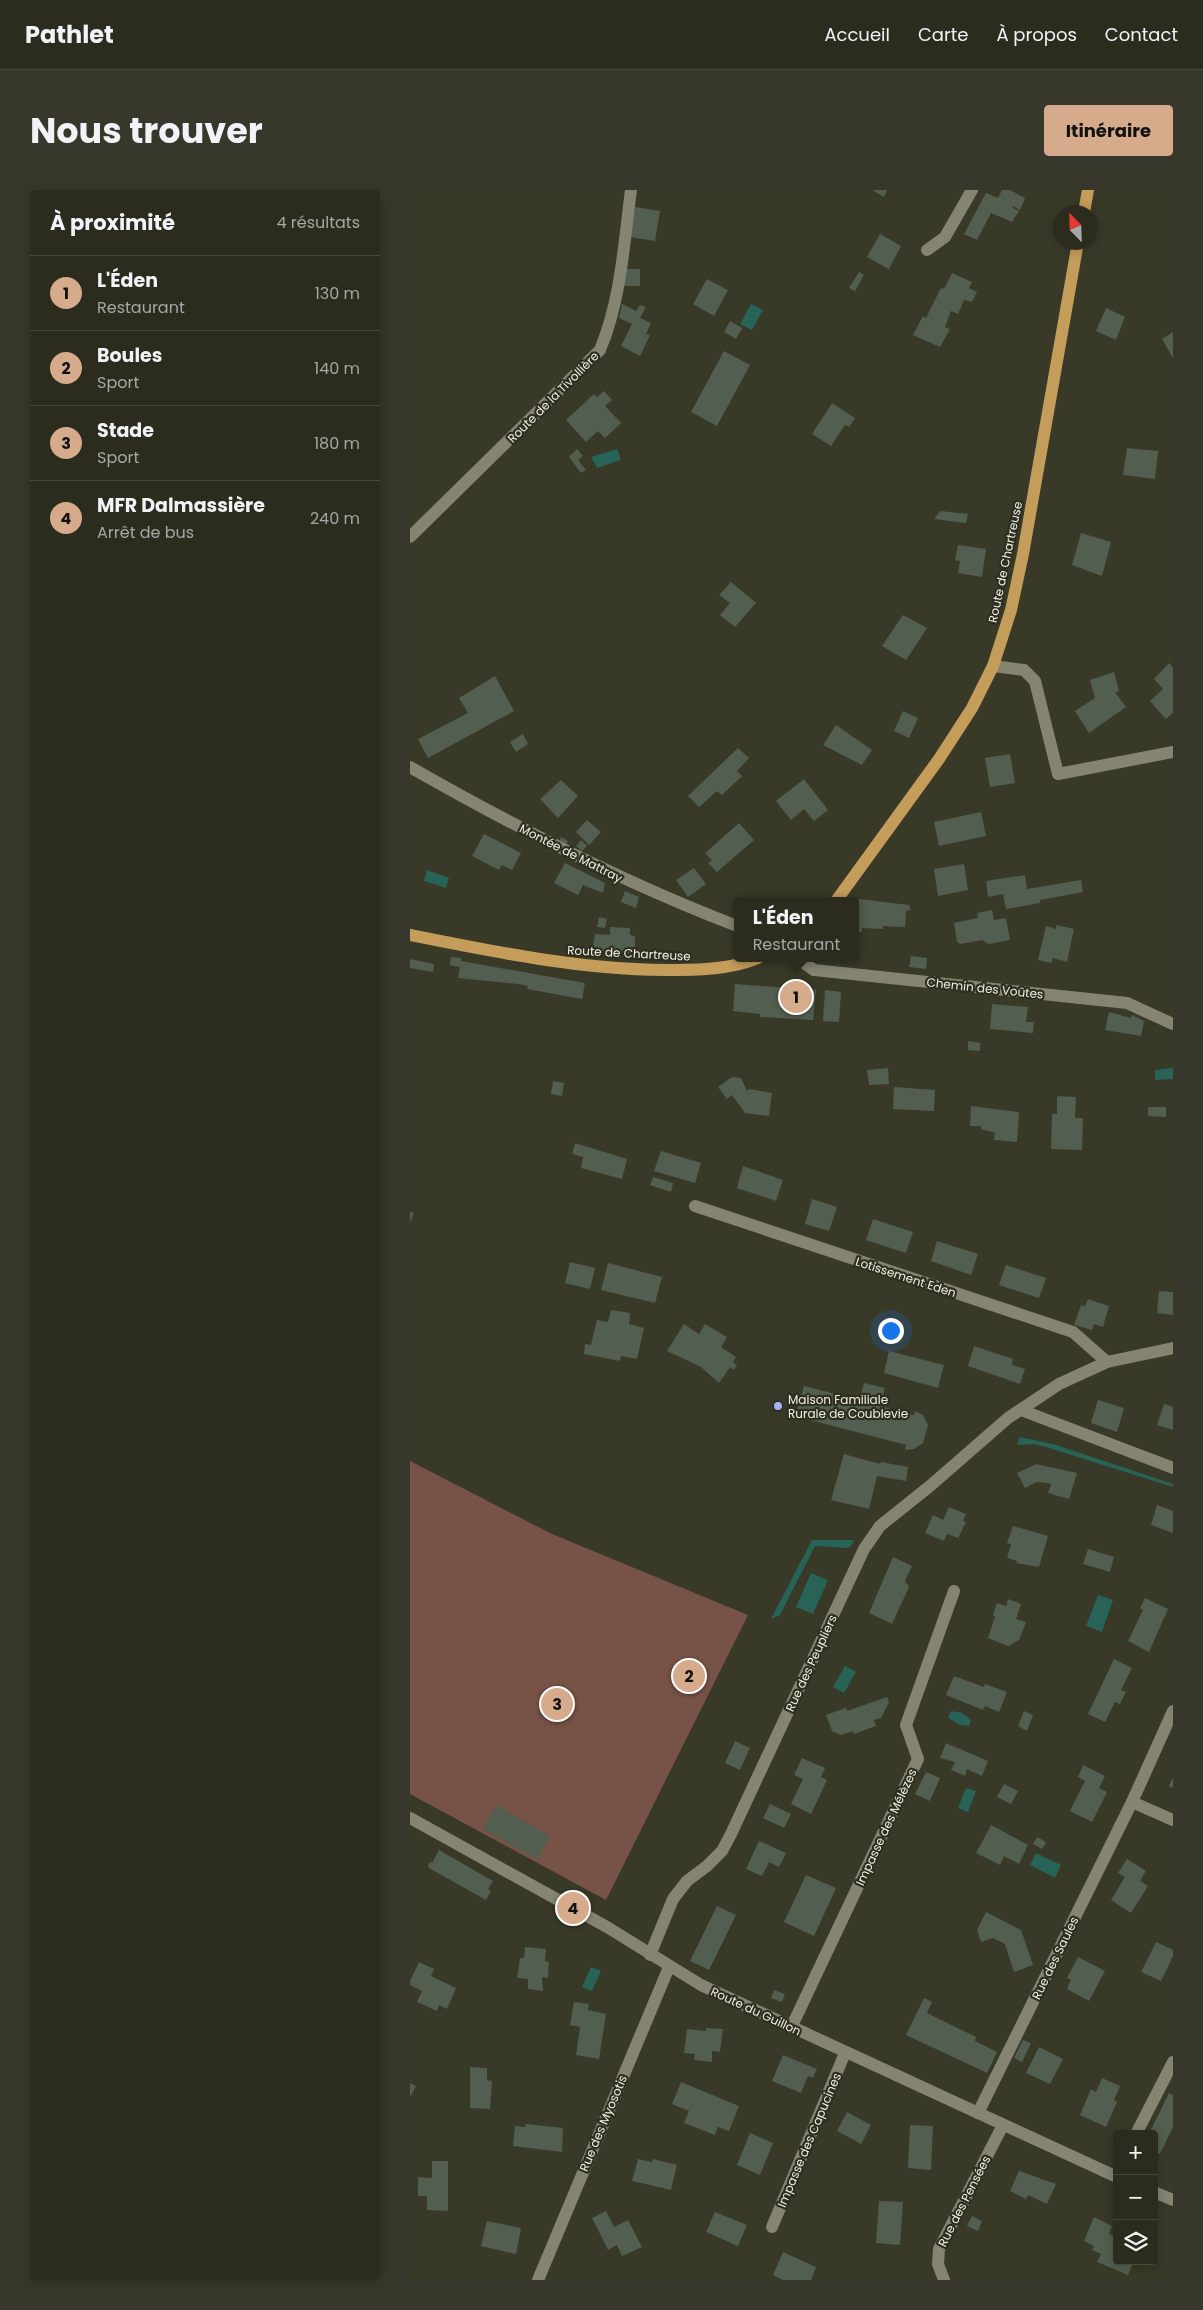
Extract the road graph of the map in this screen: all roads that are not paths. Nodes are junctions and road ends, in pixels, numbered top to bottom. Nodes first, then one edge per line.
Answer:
1 (631, 190) edge
2 (972, 190) edge
3 (1088, 190) edge
4 (1085, 205) edge
5 (927, 250) dead end
6 (1077, 250) edge
7 (410, 537) edge
8 (993, 666) junction
9 (1173, 752) edge
10 (410, 767) edge
11 (839, 897) edge
12 (734, 925) edge
13 (410, 935) edge
14 (748, 962) edge
15 (802, 962) edge
16 (1173, 1024) edge
17 (695, 1206) dead end
18 (1173, 1348) edge
19 (1107, 1362) junction
20 (1021, 1410) junction
21 (1173, 1468) edge
22 (954, 1591) dead end
23 (1173, 1711) edge
24 (1132, 1802) junction
25 (410, 1818) edge
26 (1173, 1820) edge
27 (650, 1955) junction
28 (668, 1967) junction
29 (791, 2028) junction
30 (845, 2053) junction
31 (1173, 2062) edge
32 (978, 2113) junction
33 (1003, 2125) junction
34 (1138, 2130) edge
35 (1113, 2173) edge
36 (1158, 2194) edge
37 (1173, 2200) edge
38 (772, 2227) dead end
39 (538, 2280) edge
40 (944, 2280) edge

1 - 7 street, Route de la Tivollière
2 - 5 street
3 - 4 main road
6 - 8 main road, Route de Chartreuse
8 - 9 street
8 - 11 main road, Route de Chartreuse
10 - 12 street, Montée de Mattray
13 - 14 main road, Route de Chartreuse
15 - 16 street, Chemin des Voûtes
17 - 19 street, Lotissement Eden
18 - 19 street, Rue des Peupliers
19 - 20 street, Rue des Peupliers
20 - 21 street
20 - 27 street, Rue des Peupliers
22 - 29 street, Impasse des Mélèzes
23 - 24 street, Rue des Saules
24 - 26 street
24 - 32 street, Rue des Saules
25 - 27 street, Route du Guillon
27 - 28 street, Route du Guillon
28 - 29 street, Route du Guillon
28 - 39 street, Rue des Myosotis
29 - 30 street, Route du Guillon
30 - 32 street, Route du Guillon
30 - 38 street, Impasse des Capucines
31 - 34 street
32 - 33 street, Route du Guillon
33 - 35 street, Route du Guillon
33 - 40 street, Rue des Pensées
36 - 37 street

